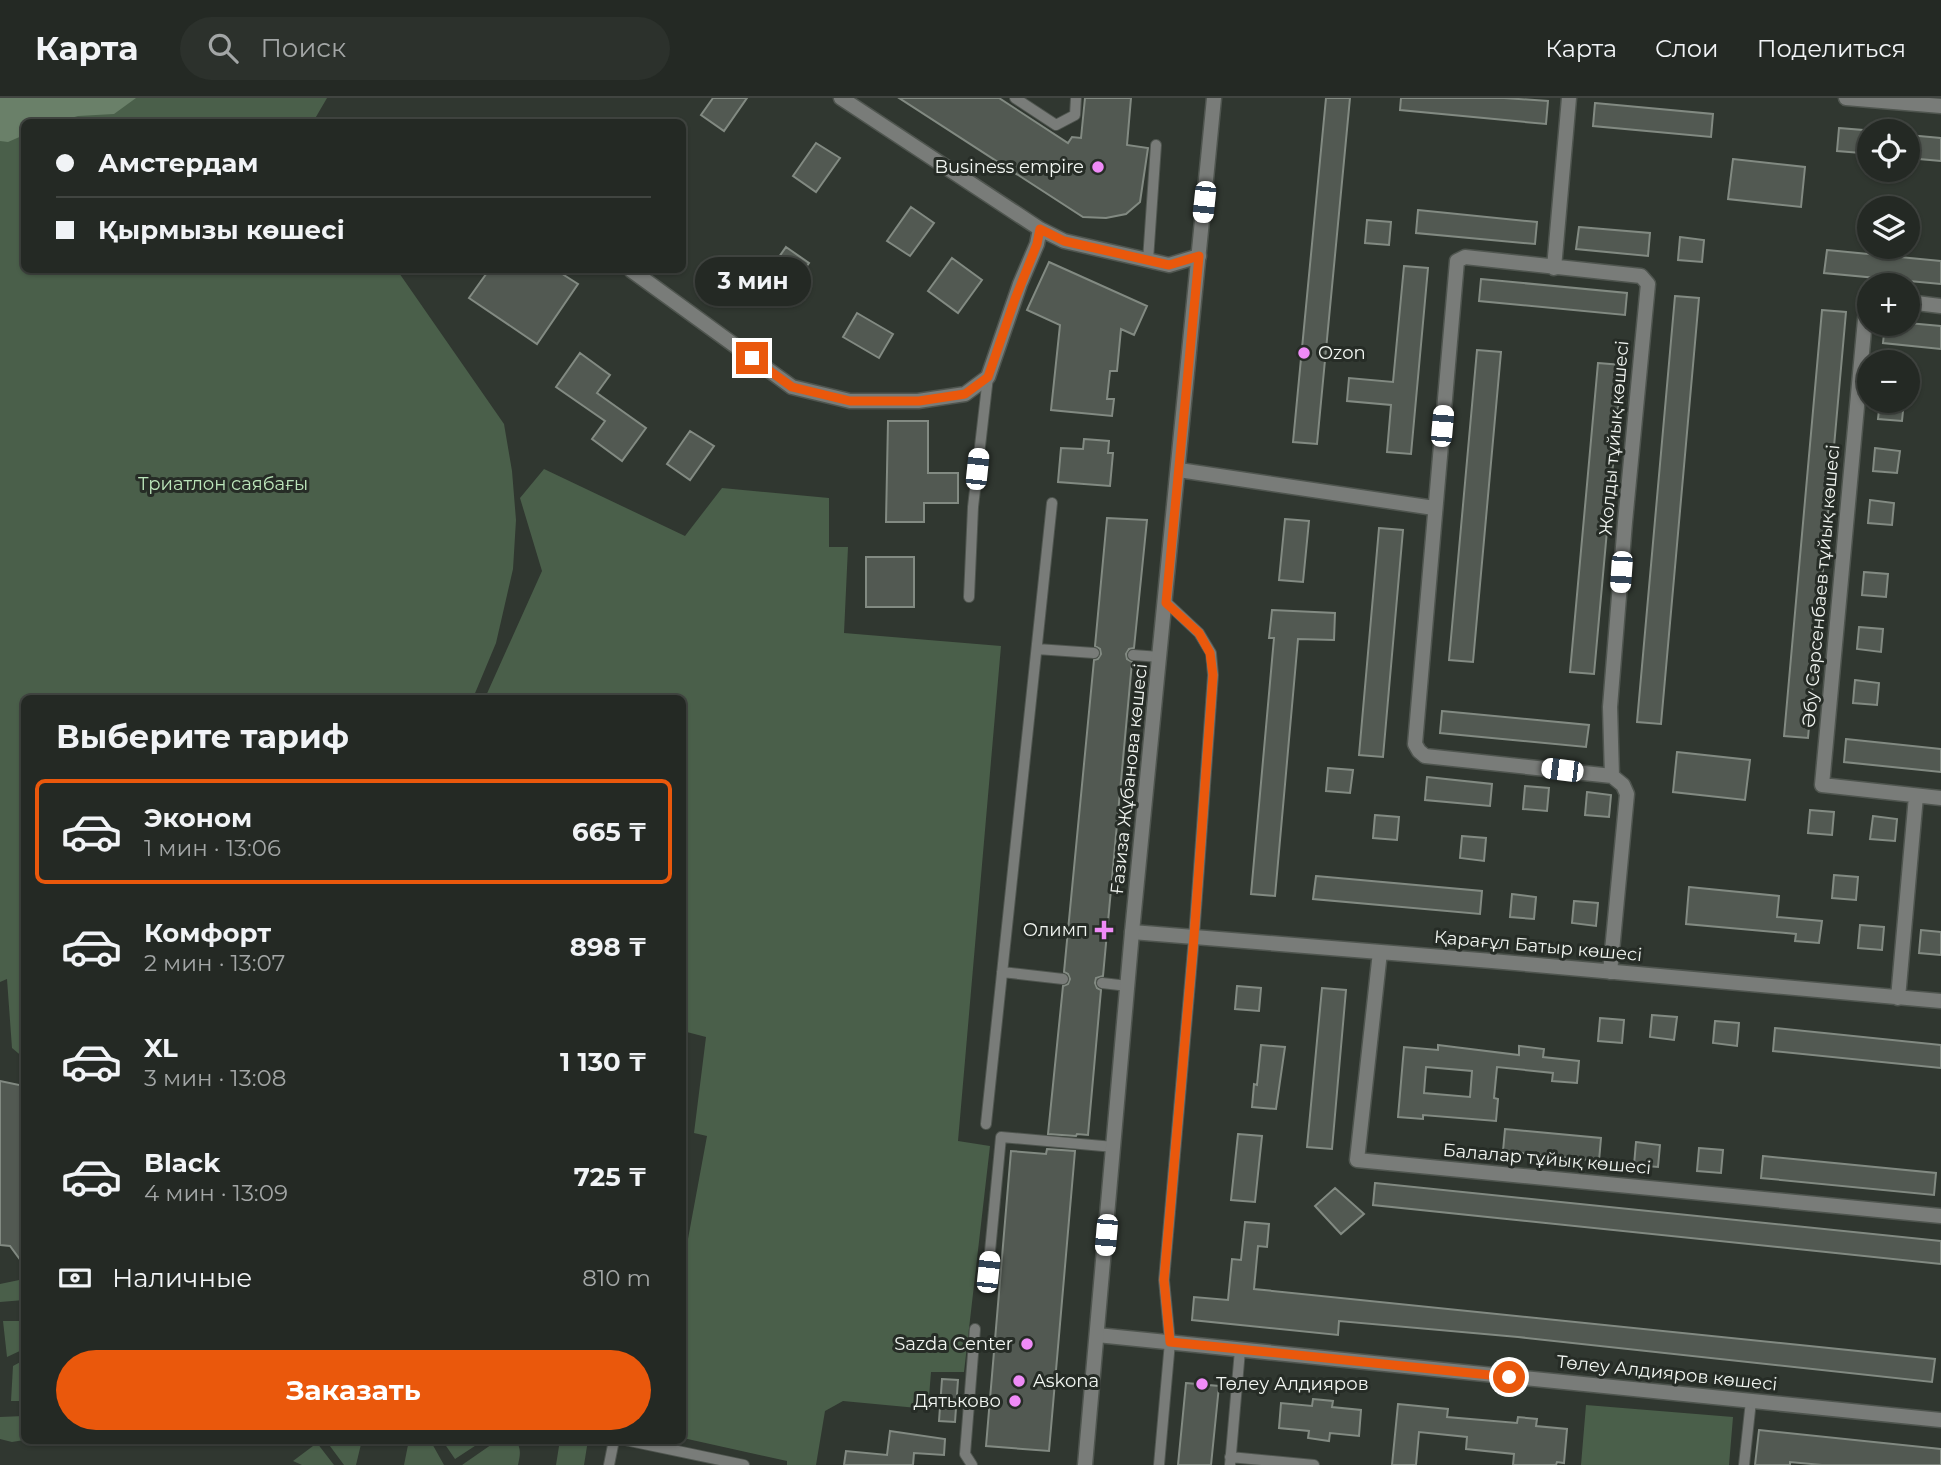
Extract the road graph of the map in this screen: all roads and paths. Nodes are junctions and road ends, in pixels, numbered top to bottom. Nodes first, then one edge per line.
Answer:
1 (841, 98) edge
2 (1016, 98) edge
3 (1076, 98) edge
4 (1214, 98) edge
5 (1569, 98) edge
6 (1846, 98) edge
7 (1941, 106) edge
8 (1156, 145) dead end
9 (1040, 229) junction
10 (1199, 256) junction
11 (1148, 260) junction
12 (1554, 268) junction
13 (635, 273) edge
14 (1920, 303) edge
15 (1941, 306) edge
16 (1863, 336) edge
17 (988, 377) junction
18 (1179, 470) junction
19 (1052, 503) dead end
20 (1434, 508) junction
21 (969, 597) dead end
22 (1166, 603) junction
23 (1037, 649) junction
24 (1094, 653) dead end
25 (1133, 655) dead end
26 (1160, 657) junction
27 (1612, 776) junction
28 (1916, 796) junction
29 (1941, 798) edge
30 (1132, 932) junction
31 (1194, 937) junction
32 (1380, 953) junction
33 (1002, 972) junction
34 (1610, 972) junction
35 (1063, 979) dead end
36 (1102, 983) dead end
37 (1128, 986) junction
38 (1898, 998) junction
39 (1941, 1001) edge
40 (986, 1124) dead end
41 (1114, 1147) junction
42 (1941, 1216) edge
43 (988, 1272) dead end
44 (975, 1329) dead end
45 (1097, 1335) junction
46 (1170, 1342) junction
47 (1240, 1350) junction
48 (1751, 1401) junction
49 (1941, 1420) edge
50 (613, 1444) edge
51 (644, 1444) edge
52 (1230, 1461) edge
53 (609, 1465) edge
54 (744, 1465) edge
55 (972, 1465) edge
56 (1085, 1465) edge
57 (1159, 1465) edge
58 (1314, 1465) edge
59 (1744, 1465) edge

1 - 9 street
2 - 3 lane
4 - 10 street, Ғазиза Жұбанова көшесі
5 - 12 street
6 - 7 street
8 - 11 lane
9 - 11 street
9 - 17 street
10 - 11 street
10 - 18 street, Ғазиза Жұбанова көшесі
12 - 20 street, Жолды тұйық көшесі
12 - 27 street, Жолды тұйық көшесі
13 - 17 street
14 - 15 street
16 - 28 street, Әбу Сәрсенбаев тұйық көшесі
17 - 21 lane
18 - 20 street
18 - 22 street, Ғазиза Жұбанова көшесі
19 - 23 lane
20 - 27 street, Жолды тұйық көшесі
22 - 26 street, Ғазиза Жұбанова көшесі
22 - 31 lane
23 - 24 lane
23 - 33 lane
25 - 26 lane
26 - 30 street, Ғазиза Жұбанова көшесі
27 - 34 street, Жолды тұйық көшесі
28 - 29 street, Әбу Сәрсенбаев тұйық көшесі
28 - 38 street
30 - 31 street, Қарағұл Батыр көшесі
30 - 37 street, Ғазиза Жұбанова көшесі
31 - 32 street, Қарағұл Батыр көшесі
31 - 46 lane
32 - 34 street, Қарағұл Батыр көшесі
32 - 42 street, Балалар тұйық көшесі
33 - 35 lane
33 - 40 lane
34 - 38 street, Қарағұл Батыр көшесі
36 - 37 lane
37 - 41 street, Ғазиза Жұбанова көшесі
38 - 39 street, Қарағұл Батыр көшесі
41 - 43 lane
41 - 45 street, Ғазиза Жұбанова көшесі
44 - 55 lane
45 - 46 street, Төлеу Алдияров көшесі
45 - 56 street, Ғазиза Жұбанова көшесі
46 - 47 street, Төлеу Алдияров көшесі
46 - 57 lane
47 - 48 street, Төлеу Алдияров көшесі
47 - 52 lane
48 - 49 street, Төлеу Алдияров көшесі
48 - 59 lane
50 - 53 lane
51 - 54 lane
52 - 58 lane

